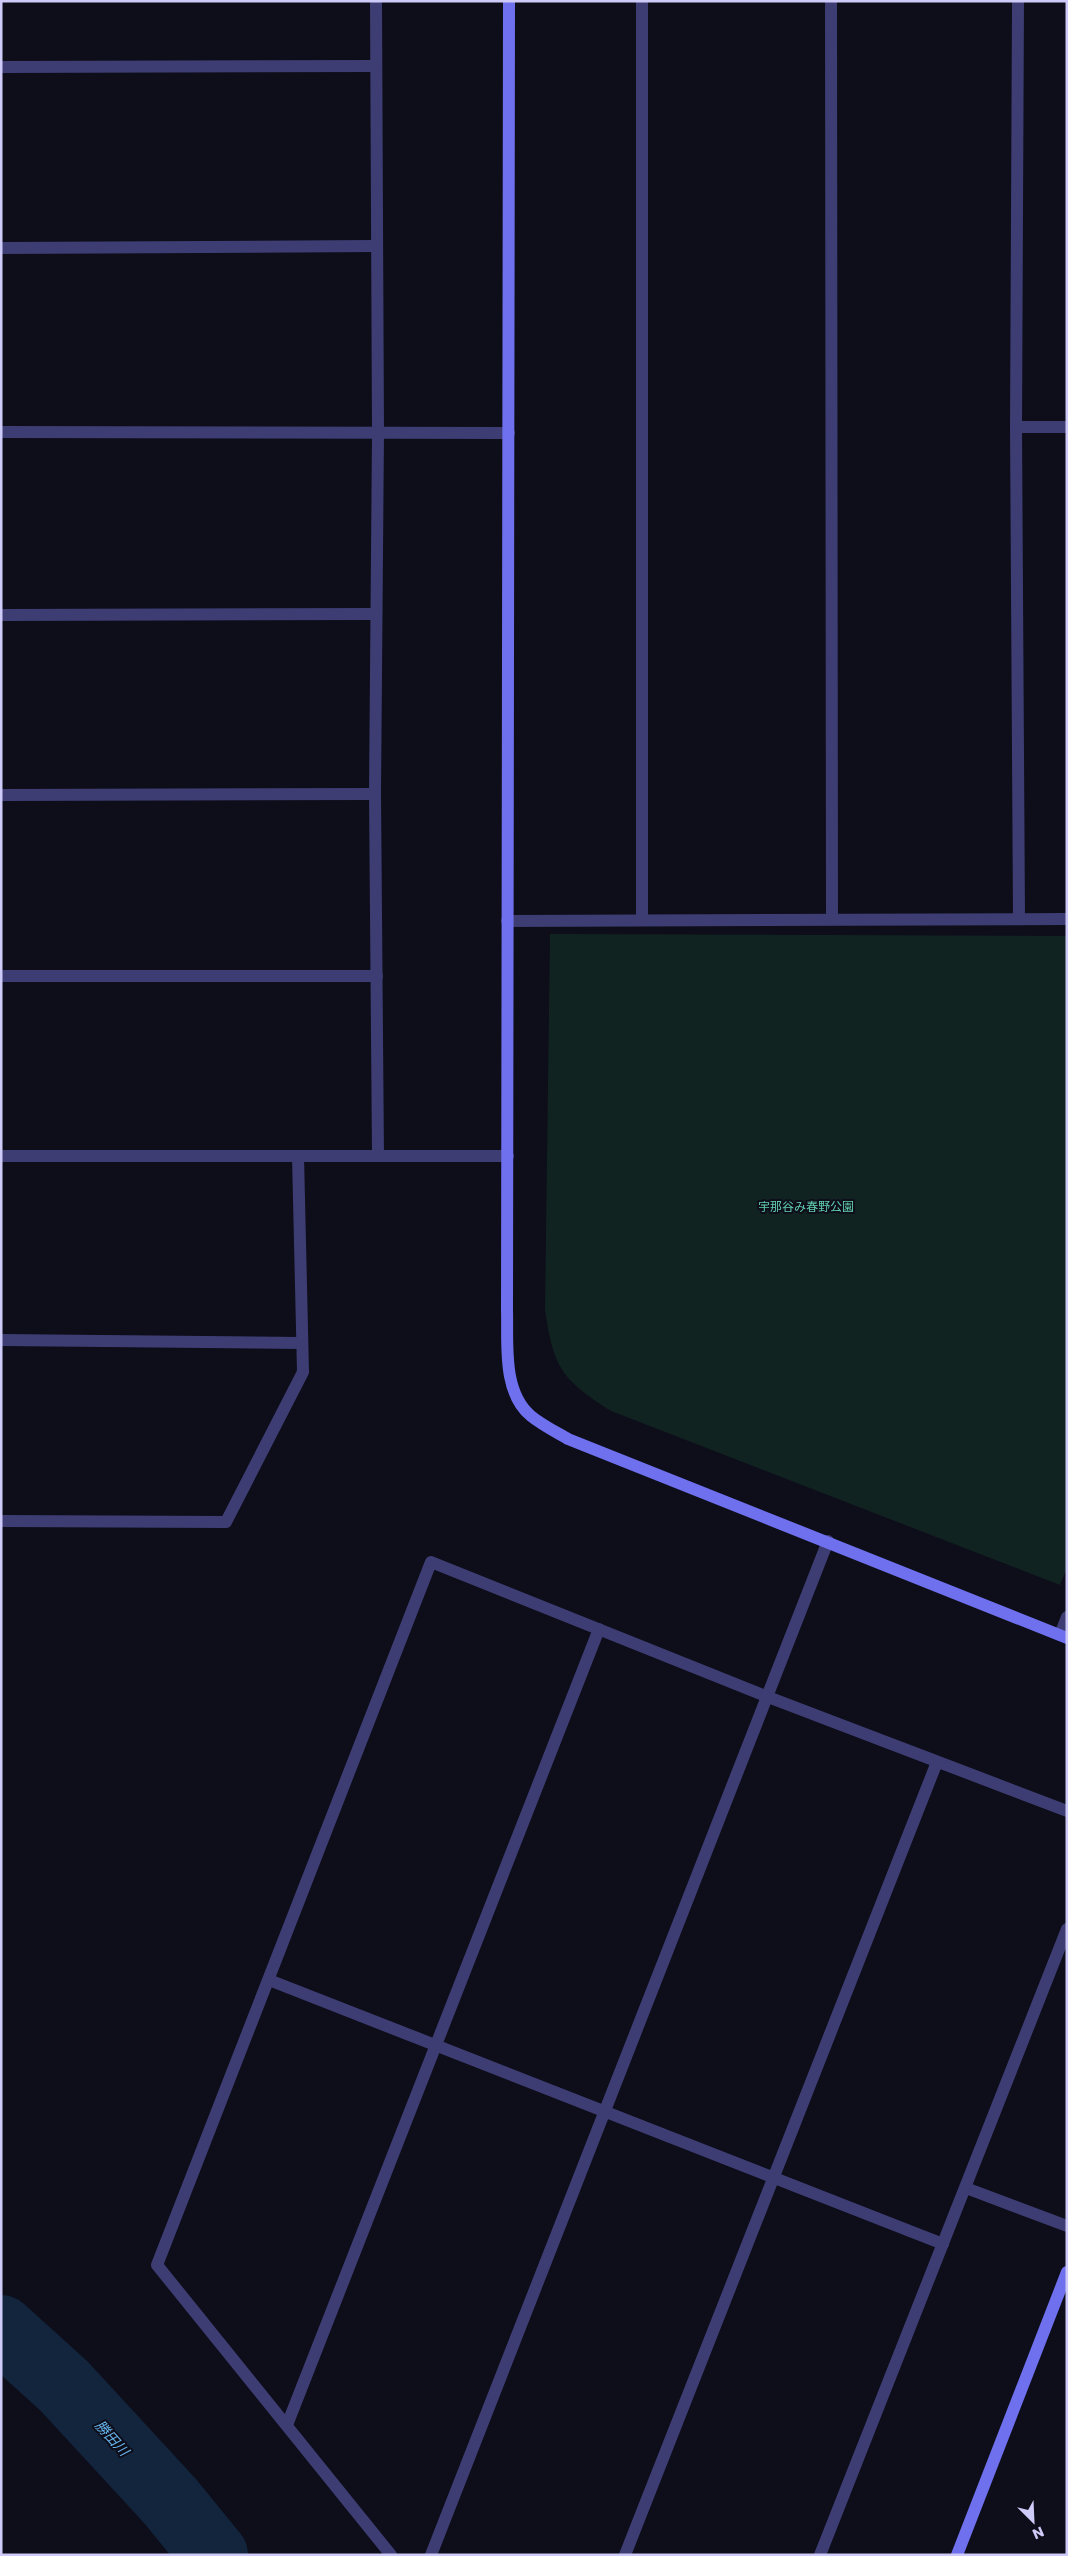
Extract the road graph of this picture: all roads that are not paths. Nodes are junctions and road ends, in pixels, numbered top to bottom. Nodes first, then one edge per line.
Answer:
1 (376, 1) edge
2 (509, 1) edge
3 (642, 1) edge
4 (831, 1) edge
5 (1018, 1) edge
6 (376, 66) junction
7 (1, 67) edge
8 (376, 246) junction
9 (1, 248) edge
10 (1016, 427) junction
11 (1067, 427) edge
12 (1, 432) edge
13 (378, 433) junction
14 (509, 433) junction
15 (376, 614) junction
16 (1, 615) edge
17 (376, 794) junction
18 (1, 795) edge
19 (832, 919) junction
20 (1019, 919) junction
21 (1067, 919) edge
22 (642, 920) junction
23 (508, 922) junction
24 (1, 976) edge
25 (377, 976) junction
26 (1, 1156) edge
27 (298, 1156) junction
28 (378, 1156) junction
29 (508, 1156) junction
30 (1, 1340) edge
31 (301, 1343) junction
32 (1, 1521) edge
33 (828, 1541) junction
34 (1067, 1616) edge
35 (599, 1629) junction
36 (1063, 1636) edge
37 (768, 1697) junction
38 (937, 1762) junction
39 (1067, 1811) edge
40 (1067, 1929) edge
41 (269, 1980) junction
42 (437, 2046) junction
43 (606, 2110) junction
44 (773, 2176) junction
45 (966, 2188) junction
46 (1067, 2226) edge
47 (943, 2244) junction
48 (1067, 2272) edge
49 (287, 2425) junction
50 (391, 2555) edge
51 (431, 2555) edge
52 (625, 2555) edge
53 (820, 2555) edge
54 (957, 2555) edge

1 - 6 street
2 - 14 street
3 - 22 street
4 - 19 street
5 - 10 street
6 - 7 street
6 - 8 street
8 - 9 street
8 - 13 street
10 - 11 street
10 - 20 street
12 - 13 street
13 - 14 street
13 - 15 street
14 - 23 street
15 - 16 street
15 - 17 street
17 - 18 street
17 - 25 street
19 - 20 street
19 - 22 street
20 - 21 street
22 - 23 street
23 - 29 street
24 - 25 street
25 - 28 street
26 - 27 street
27 - 28 street
27 - 31 street
28 - 29 street
29 - 33 street
30 - 31 street
31 - 32 street
33 - 36 street
33 - 37 street
34 - 36 street
35 - 37 street
35 - 41 street
35 - 42 street
37 - 38 street
37 - 43 street
38 - 39 street
38 - 44 street
40 - 45 street
41 - 42 street
41 - 49 street
42 - 43 street
42 - 49 street
43 - 44 street
43 - 51 street
44 - 47 street
44 - 52 street
45 - 46 street
45 - 47 street
47 - 53 street
48 - 54 street
49 - 50 street

